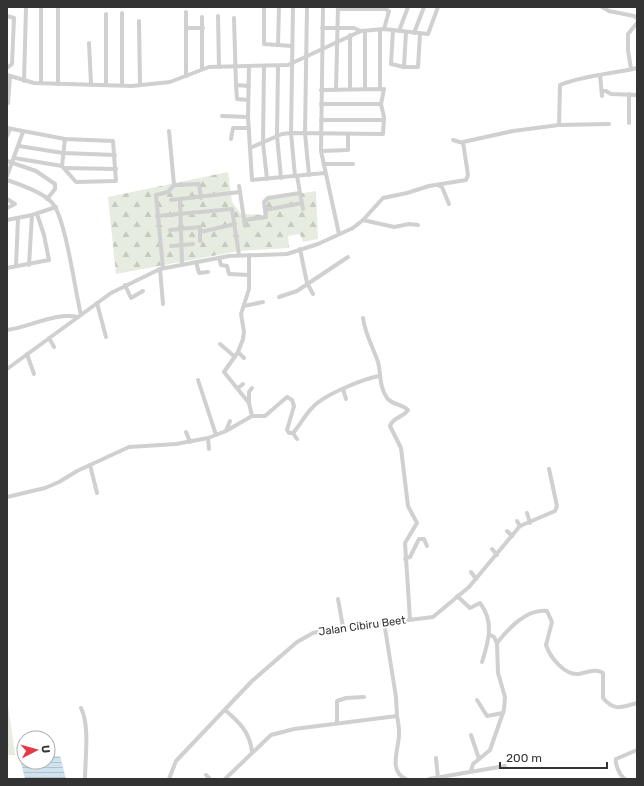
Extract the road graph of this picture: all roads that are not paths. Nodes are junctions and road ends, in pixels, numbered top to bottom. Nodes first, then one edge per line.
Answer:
1 (58, 7) edge
2 (264, 7) edge
3 (279, 7) edge
4 (293, 7) edge
5 (307, 7) edge
6 (323, 7) edge
7 (408, 7) edge
8 (424, 7) edge
9 (438, 7) edge
10 (602, 7) edge
11 (41, 8) dead end
12 (338, 8) edge
13 (26, 9) dead end
14 (388, 9) edge
15 (186, 12) dead end
16 (122, 13) dead end
17 (106, 14) dead end
18 (7, 16) edge
19 (218, 16) dead end
20 (202, 17) dead end
21 (234, 18) dead end
22 (637, 18) edge
23 (139, 21) dead end
24 (637, 23) edge
25 (186, 28) junction
26 (203, 28) junction
27 (322, 28) junction
28 (337, 28) junction
29 (382, 30) junction
30 (393, 30) junction
31 (363, 31) junction
32 (399, 31) junction
33 (406, 32) junction
34 (414, 33) junction
35 (420, 34) junction
36 (350, 35) junction
37 (89, 43) dead end
38 (336, 44) junction
39 (278, 46) junction
40 (292, 46) junction
41 (322, 50) junction
42 (306, 58) junction
43 (292, 64) junction
44 (235, 66) junction
45 (249, 66) junction
46 (264, 66) junction
47 (278, 66) junction
48 (219, 67) junction
49 (404, 67) junction
50 (7, 68) edge
51 (637, 68) edge
52 (202, 69) junction
53 (631, 69) junction
54 (600, 75) junction
55 (8, 76) edge
56 (186, 76) junction
57 (24, 81) junction
58 (41, 83) junction
59 (58, 84) junction
60 (91, 84) junction
61 (140, 84) junction
62 (106, 85) junction
63 (236, 85) junction
64 (122, 86) junction
65 (249, 86) junction
66 (350, 89) junction
67 (365, 89) junction
68 (380, 89) junction
69 (321, 90) junction
70 (336, 90) junction
71 (602, 91) junction
72 (629, 94) junction
73 (637, 95) edge
74 (602, 96) dead end
75 (248, 100) junction
76 (8, 103) dead end
77 (321, 104) junction
78 (381, 104) junction
79 (222, 116) dead end
80 (248, 117) junction
81 (321, 120) junction
82 (384, 120) junction
83 (629, 123) dead end
84 (609, 124) dead end
85 (559, 125) junction
86 (249, 128) junction
87 (8, 129) edge
88 (169, 131) dead end
89 (23, 132) junction
90 (291, 133) junction
91 (305, 133) junction
92 (320, 134) junction
93 (348, 135) junction
94 (7, 136) edge
95 (277, 136) junction
96 (65, 139) junction
97 (231, 140) dead end
98 (453, 140) dead end
99 (263, 143) junction
100 (462, 143) junction
101 (19, 146) junction
102 (250, 148) junction
103 (321, 150) junction
104 (64, 153) junction
105 (115, 155) junction
106 (13, 160) junction
107 (7, 161) edge
108 (324, 164) junction
109 (353, 164) dead end
110 (63, 167) junction
111 (116, 169) junction
112 (325, 173) junction
113 (309, 175) junction
114 (7, 176) edge
115 (296, 176) junction
116 (281, 178) junction
117 (267, 179) junction
118 (7, 180) edge
119 (174, 185) junction
120 (436, 185) junction
121 (239, 186) dead end
122 (240, 192) junction
123 (300, 193) junction
124 (201, 198) junction
125 (7, 199) edge
126 (47, 199) junction
127 (180, 199) junction
128 (171, 200) dead end
129 (302, 203) junction
130 (449, 204) dead end
131 (56, 207) junction
132 (7, 208) edge
133 (303, 209) dead end
134 (265, 210) junction
135 (37, 214) junction
136 (181, 214) junction
137 (32, 215) junction
138 (157, 216) junction
139 (18, 218) junction
140 (7, 220) edge
141 (244, 220) junction
142 (363, 220) junction
143 (235, 222) junction
144 (418, 225) dead end
145 (245, 226) dead end
146 (181, 229) junction
147 (170, 230) dead end
148 (200, 232) junction
149 (339, 234) junction
150 (200, 241) dead end
151 (193, 244) dead end
152 (181, 245) junction
153 (171, 246) dead end
154 (300, 249) junction
155 (239, 255) junction
156 (249, 255) junction
157 (348, 257) dead end
158 (219, 258) junction
159 (196, 262) junction
160 (182, 264) junction
161 (29, 265) junction
162 (16, 266) junction
163 (7, 268) edge
164 (161, 268) junction
165 (208, 272) dead end
166 (249, 275) junction
167 (307, 283) junction
168 (125, 285) junction
169 (143, 291) dead end
170 (313, 294) dead end
171 (279, 297) dead end
172 (263, 302) dead end
173 (97, 303) junction
174 (163, 304) dead end
175 (244, 306) junction
176 (79, 316) junction
177 (363, 318) dead end
178 (7, 330) edge
179 (106, 337) dead end
180 (49, 338) junction
181 (220, 344) dead end
182 (54, 347) dead end
183 (238, 352) junction
184 (27, 354) junction
185 (235, 357) junction
186 (244, 358) dead end
187 (7, 369) edge
188 (34, 374) dead end
189 (379, 376) junction
190 (198, 380) dead end
191 (243, 384) dead end
192 (238, 388) junction
193 (252, 388) dead end
194 (343, 389) junction
195 (346, 399) dead end
196 (249, 403) junction
197 (252, 416) junction
198 (230, 421) dead end
199 (226, 431) junction
200 (186, 432) dead end
201 (293, 433) junction
202 (216, 435) junction
203 (208, 438) junction
204 (297, 439) dead end
205 (190, 442) junction
206 (208, 449) dead end
207 (90, 465) junction
208 (549, 469) dead end
209 (97, 493) dead end
210 (7, 497) edge
211 (527, 513) dead end
212 (517, 521) dead end
213 (530, 523) junction
214 (520, 526) junction
215 (507, 531) dead end
216 (512, 536) junction
217 (427, 546) dead end
218 (492, 549) dead end
219 (497, 555) junction
220 (405, 559) junction
221 (471, 572) dead end
222 (476, 579) junction
223 (457, 596) junction
224 (338, 600) dead end
225 (410, 619) junction
226 (384, 622) junction
227 (343, 627) junction
228 (490, 635) junction
229 (497, 643) junction
230 (482, 662) dead end
231 (364, 697) dead end
232 (477, 700) dead end
233 (637, 703) edge
234 (81, 708) dead end
235 (225, 710) junction
236 (503, 713) junction
237 (397, 716) junction
238 (337, 723) junction
239 (471, 735) dead end
240 (637, 750) edge
241 (252, 752) junction
242 (436, 758) dead end
243 (479, 759) junction
244 (505, 766) dead end
245 (471, 771) junction
246 (206, 775) dead end
247 (438, 778) edge
248 (85, 779) edge
249 (169, 779) edge
250 (210, 779) edge
251 (225, 779) edge
252 (406, 779) edge
253 (429, 779) edge
254 (623, 779) edge

1 - 59 street
2 - 39 street
3 - 39 street
4 - 40 street
5 - 42 street
6 - 27 street
7 - 32 street
8 - 34 street
9 - 35 street
10 - 22 street
11 - 58 street
12 - 14 street
12 - 28 street
13 - 57 street
14 - 29 street
15 - 25 street
16 - 64 street
17 - 62 street
18 - 50 street
19 - 48 street
20 - 26 street
21 - 44 street
23 - 61 street
24 - 53 street
25 - 26 street
25 - 56 street
26 - 52 street
27 - 28 street
27 - 41 street
28 - 31 street
28 - 38 street
29 - 30 street
29 - 31 street
29 - 68 street
30 - 32 street
30 - 49 street
31 - 36 street
31 - 67 street
32 - 33 street
33 - 34 street
33 - 49 street
34 - 35 street
35 - 49 street
36 - 38 street
36 - 66 street
37 - 60 street
38 - 41 street
38 - 70 street
39 - 40 street
40 - 43 street
41 - 42 street
41 - 69 street
42 - 43 street
42 - 91 street
43 - 47 street
43 - 90 street
44 - 45 street
44 - 48 street
44 - 63 street
45 - 46 street
45 - 65 street
46 - 47 street
46 - 99 street
47 - 95 street
48 - 52 street
51 - 53 street
52 - 56 street
53 - 54 street
54 - 71 street
54 - 85 street
55 - 57 street
55 - 76 street
56 - 61 street
57 - 58 street
58 - 59 street
59 - 60 street
60 - 62 street
61 - 64 street
62 - 64 street
63 - 65 street
63 - 75 street
65 - 75 street
66 - 67 street
66 - 70 street
67 - 68 street
68 - 78 street
69 - 70 street
69 - 77 street
71 - 72 street
71 - 74 street
72 - 73 street
72 - 83 street
75 - 80 street
77 - 78 street
77 - 81 street
78 - 82 street
79 - 80 street
80 - 86 street
81 - 82 street
81 - 92 street
82 - 93 street
84 - 85 street
85 - 100 street
86 - 97 street
86 - 102 street
87 - 89 street
87 - 94 street
88 - 119 street
89 - 96 street
89 - 101 street
90 - 91 street
90 - 95 street
90 - 115 street
91 - 92 street
91 - 113 street
92 - 93 street
92 - 103 street
93 - 103 street
95 - 99 street
95 - 116 street
96 - 104 street
96 - 105 street
98 - 100 street
99 - 102 street
99 - 117 street
100 - 120 street
101 - 104 street
101 - 106 street
102 - 117 street
103 - 108 street
104 - 105 street
104 - 110 street
105 - 111 street
106 - 107 street
106 - 110 street
106 - 114 street
106 - 126 street
108 - 109 street
108 - 112 street
110 - 111 street
110 - 111 street
112 - 113 street
112 - 149 street
113 - 115 street
115 - 116 street
115 - 123 street
116 - 117 street
118 - 126 street
119 - 124 street
119 - 138 street
120 - 130 street
120 - 142 street
121 - 122 street
122 - 124 street
122 - 141 street
123 - 129 street
123 - 134 street
124 - 127 street
125 - 132 street
126 - 131 street
127 - 128 street
127 - 136 street
129 - 133 street
129 - 134 street
131 - 135 street
131 - 176 street
134 - 141 street
135 - 137 street
135 - 161 street
136 - 138 street
136 - 143 street
136 - 146 street
137 - 139 street
137 - 161 street
138 - 164 street
139 - 140 street
139 - 162 street
141 - 143 street
141 - 145 street
142 - 144 street
142 - 149 street
143 - 148 street
143 - 155 street
146 - 147 street
146 - 148 street
146 - 152 street
148 - 150 street
149 - 154 street
151 - 152 street
152 - 153 street
152 - 160 street
154 - 156 street
154 - 167 street
155 - 156 street
155 - 158 street
156 - 166 street
157 - 167 street
158 - 159 street
158 - 166 street
159 - 160 street
159 - 165 street
160 - 164 street
161 - 162 street
162 - 163 street
164 - 168 street
164 - 174 street
166 - 175 street
167 - 170 street
167 - 171 street
168 - 169 street
168 - 173 street
172 - 175 street
173 - 176 street
173 - 179 street
175 - 183 street
176 - 178 street
176 - 180 street
177 - 189 street
180 - 182 street
180 - 184 street
181 - 185 street
183 - 185 street
183 - 186 street
184 - 187 street
184 - 188 street
185 - 192 street
189 - 194 street
189 - 220 street
190 - 202 street
191 - 192 street
192 - 196 street
193 - 196 street
194 - 195 street
194 - 201 street
196 - 197 street
197 - 199 street
197 - 201 street
198 - 199 street
199 - 202 street
200 - 205 street
201 - 204 street
202 - 203 street
203 - 205 street
203 - 206 street
205 - 207 street
207 - 209 street
207 - 210 street
208 - 213 street
211 - 213 street
212 - 214 street
213 - 214 street
214 - 216 street, Jalan Cibiru Beet
215 - 216 street
216 - 219 street, Jalan Cibiru Beet
217 - 220 street
218 - 219 street
219 - 222 street, Jalan Cibiru Beet
220 - 225 street
221 - 222 street
222 - 223 street, Jalan Cibiru Beet
223 - 225 street, Jalan Cibiru Beet
223 - 228 street
224 - 227 street
225 - 226 street, Jalan Cibiru Beet
226 - 227 street, Jalan Cibiru Beet
226 - 237 street
227 - 235 street, Jalan Cibiru Beet
228 - 229 street
228 - 230 street
229 - 233 street
229 - 236 street
231 - 238 street
232 - 236 street
234 - 248 street
235 - 241 street
235 - 249 street, Jalan Cibiru Beet
236 - 243 street
237 - 238 street
237 - 252 street
238 - 241 street
239 - 243 street
240 - 254 street
241 - 251 street
242 - 247 street
243 - 245 street
244 - 245 street
245 - 247 street
246 - 250 street
247 - 253 street

